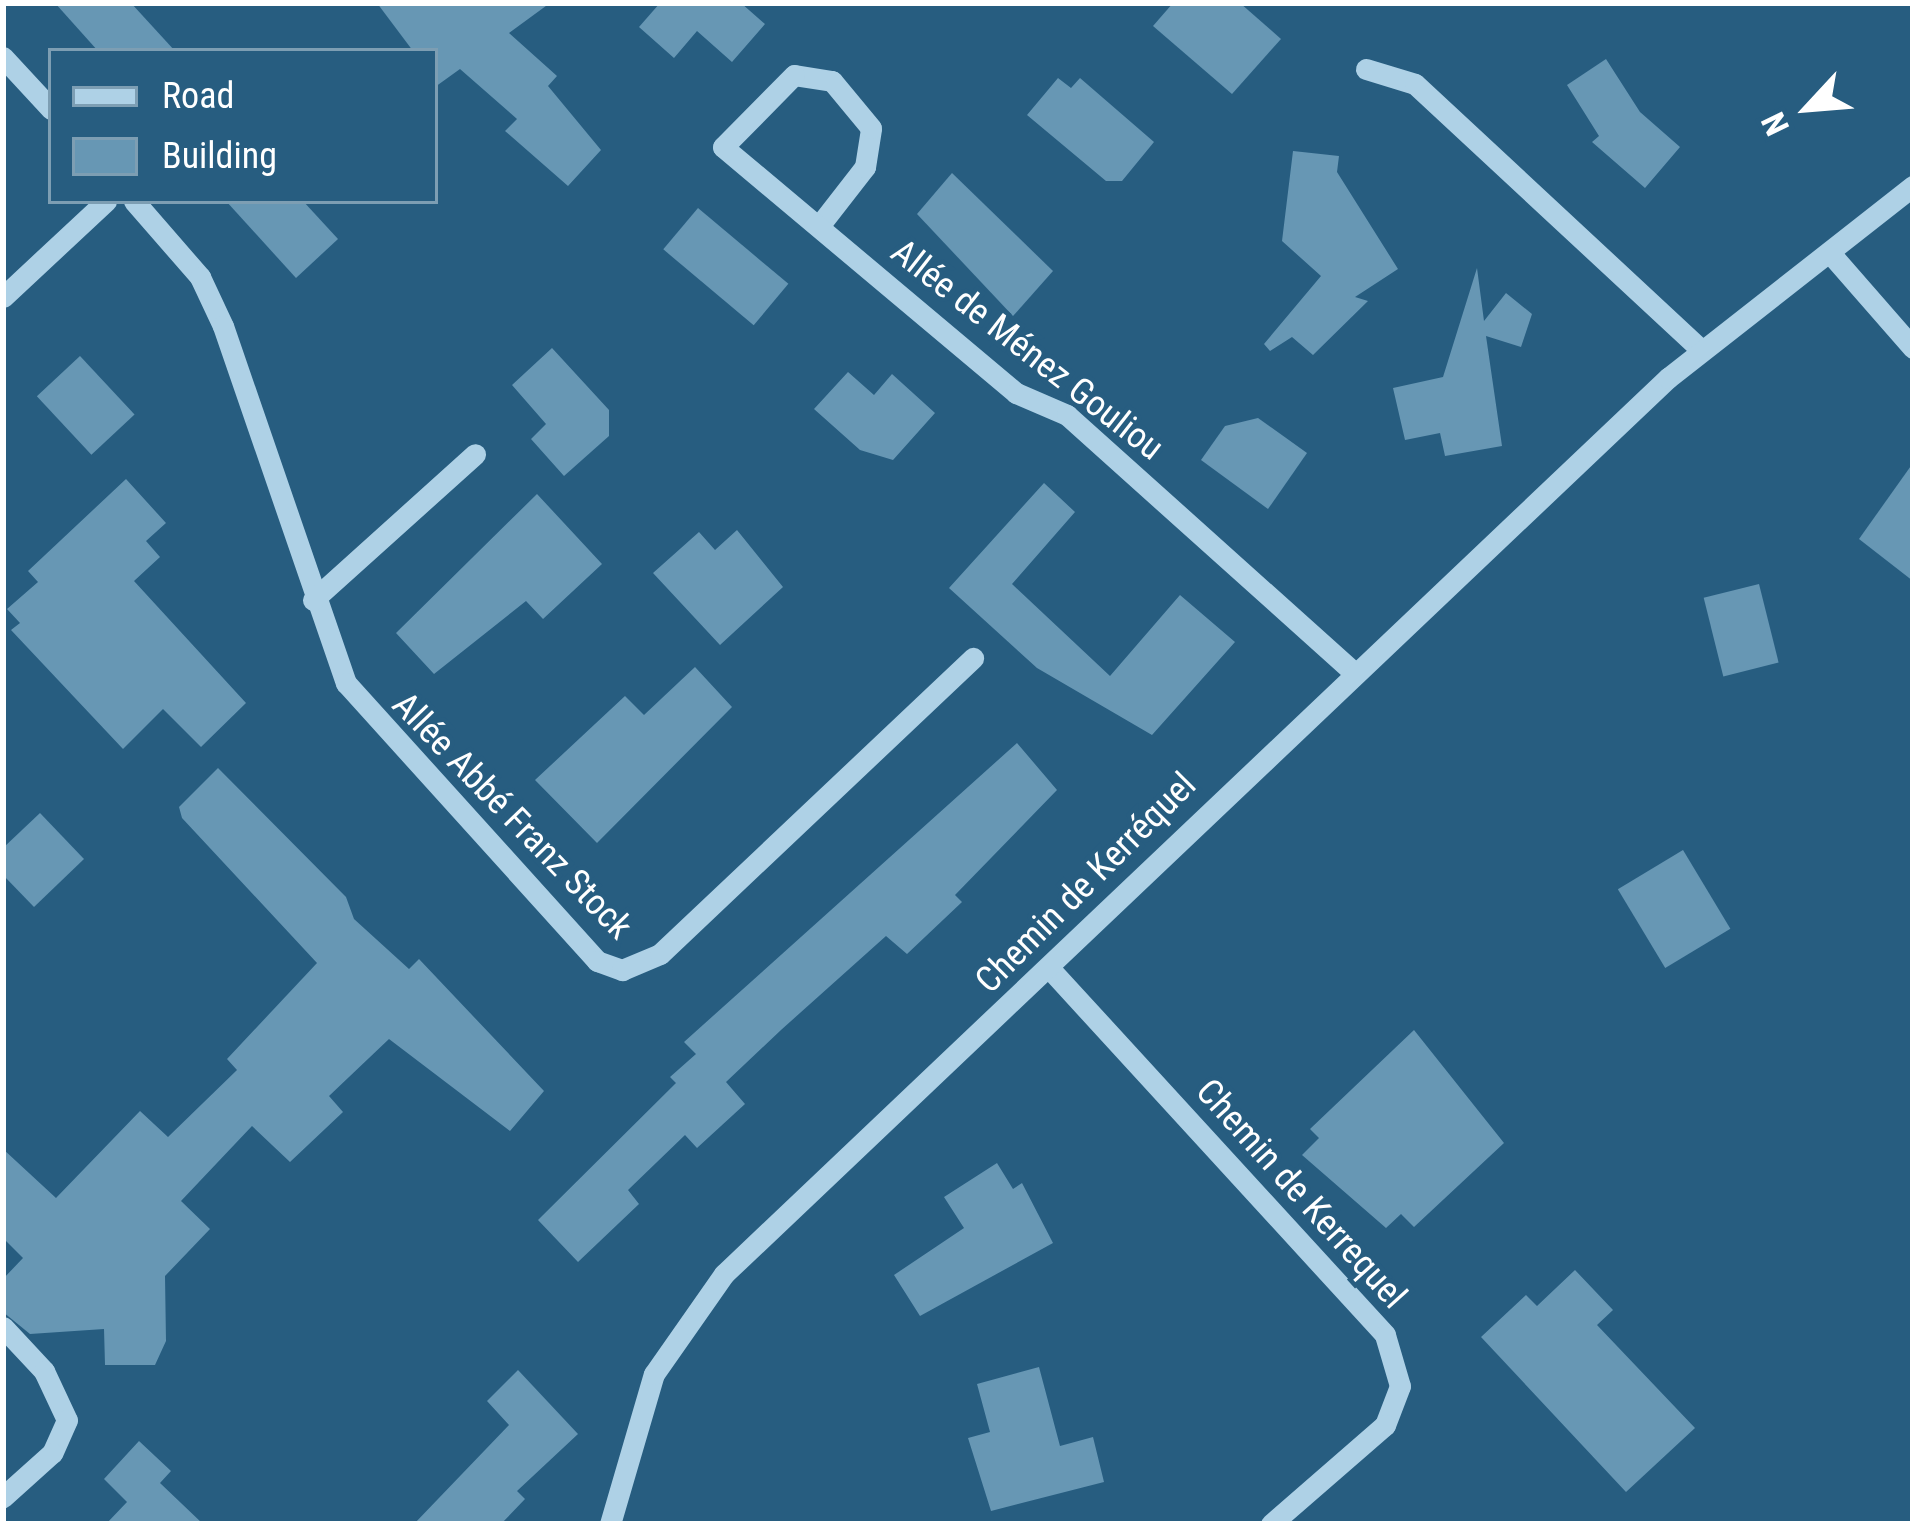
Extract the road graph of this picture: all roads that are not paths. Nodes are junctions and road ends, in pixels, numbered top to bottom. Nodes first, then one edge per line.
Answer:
1 (3, 58) edge
2 (1366, 69) dead end
3 (48, 107) edge
4 (1913, 186) edge
5 (103, 204) edge
6 (137, 204) edge
7 (819, 226) junction
8 (1830, 253) junction
9 (3, 297) edge
10 (1913, 348) edge
11 (1702, 350) junction
12 (475, 454) dead end
13 (313, 600) junction
14 (973, 658) dead end
15 (1353, 673) junction
16 (1050, 969) junction
17 (3, 1328) edge
18 (3, 1498) edge
19 (610, 1524) edge
20 (1271, 1524) edge

1 - 3 street
2 - 11 street
4 - 8 street, Chemin de Kerréquel
5 - 9 street
6 - 13 street, Allée Abbé Franz Stock
7 - 7 street, Allée de Ménez Gouliou
7 - 15 street, Allée de Ménez Gouliou
8 - 10 street
8 - 11 street, Chemin de Kerréquel
11 - 15 street, Chemin de Kerréquel
12 - 13 street
13 - 14 street, Allée Abbé Franz Stock
15 - 16 street, Chemin de Kerréquel
16 - 19 street, Chemin de Kerréquel
16 - 20 street, Chemin de Kerrequel
17 - 18 street

